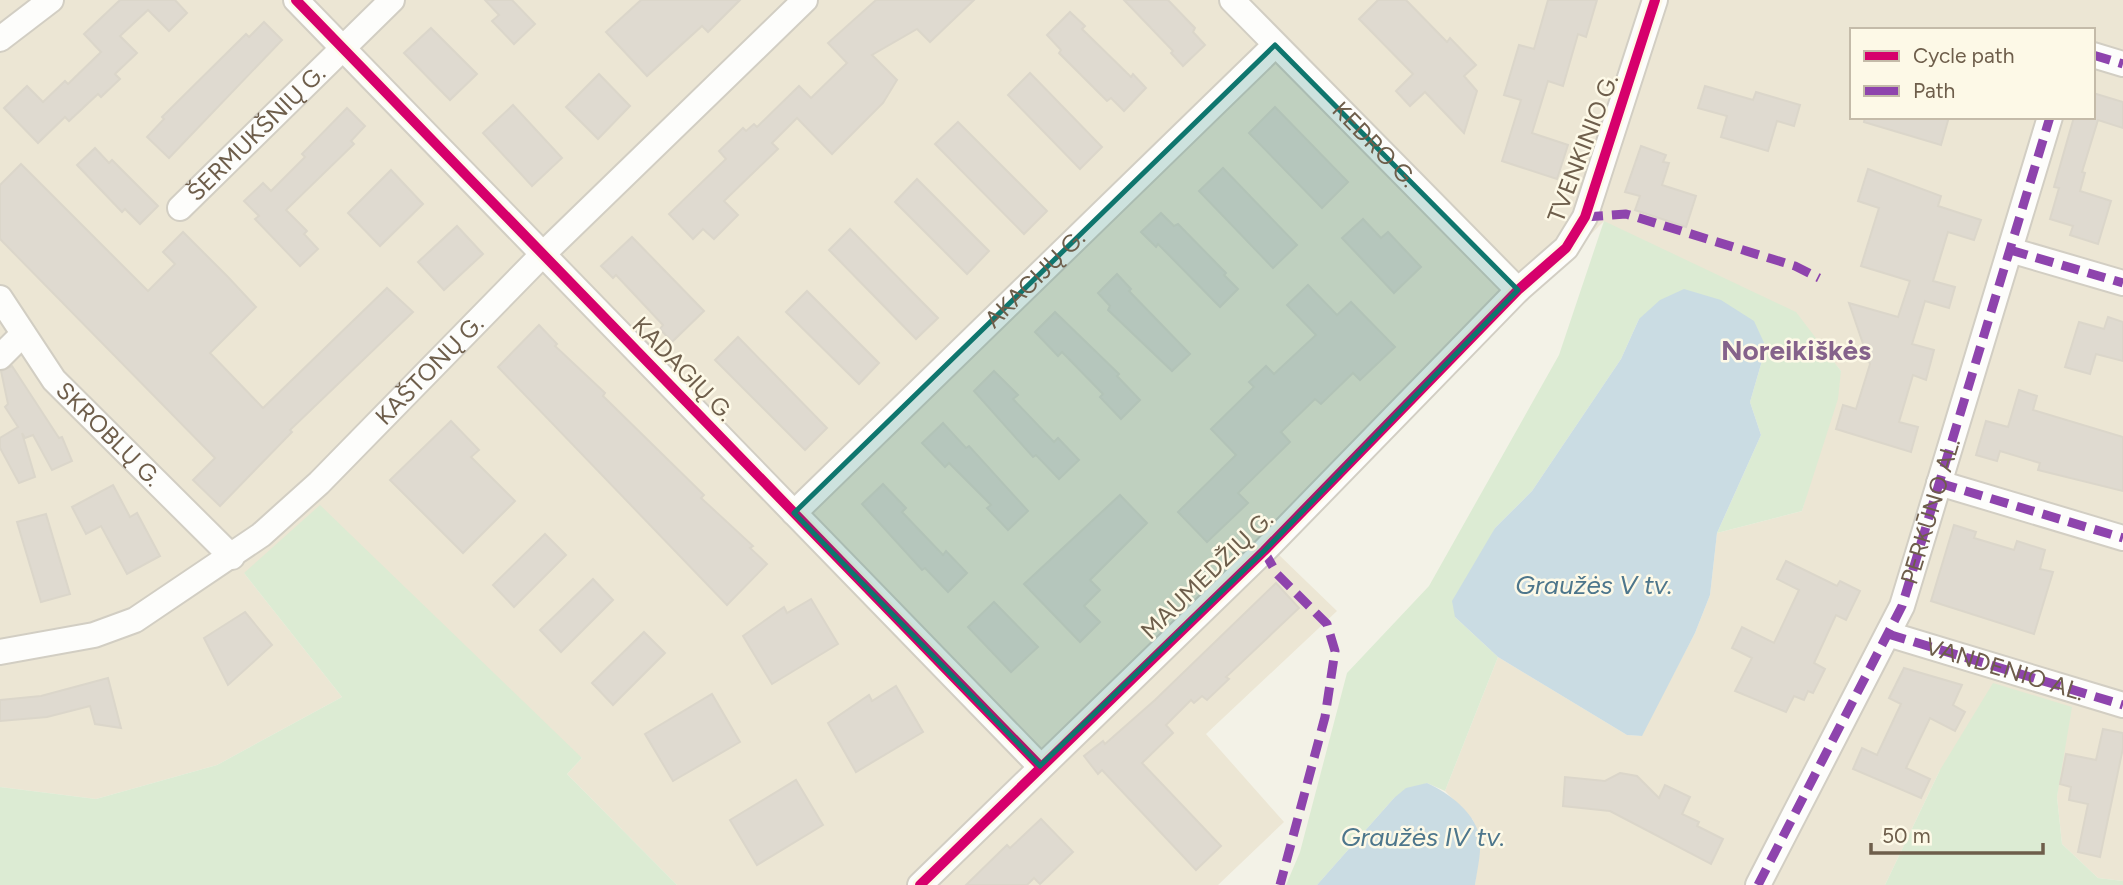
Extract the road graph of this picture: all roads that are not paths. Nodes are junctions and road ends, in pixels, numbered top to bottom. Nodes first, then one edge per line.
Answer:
1 (51, 0) edge
2 (296, 0) edge
3 (392, 0) edge
4 (805, 0) edge
5 (1232, 0) edge
6 (1656, 0) edge
7 (0, 38) edge
8 (1275, 45) junction
9 (342, 50) junction
10 (2095, 56) edge
11 (2123, 64) edge
12 (2049, 119) edge
13 (180, 208) dead end
14 (2010, 250) junction
15 (542, 255) junction
16 (2123, 284) edge
17 (1518, 290) junction
18 (0, 298) edge
19 (23, 334) junction
20 (0, 357) edge
21 (1939, 483) junction
22 (794, 513) junction
23 (2123, 538) edge
24 (232, 557) junction
25 (1888, 634) junction
26 (0, 652) edge
27 (2123, 705) edge
28 (1040, 766) junction
29 (919, 885) edge
30 (1759, 885) edge

1 - 7 street
2 - 9 street, KADAGIŲ G.
3 - 9 street, ŠERMUKŠNIŲ G.
4 - 15 street, KAŠTONŲ G.
5 - 8 street, KEDRO G.
6 - 17 street, TVENKINIO G.
8 - 17 street, KEDRO G.
8 - 22 street, AKACIJŲ G.
9 - 13 street, ŠERMUKŠNIŲ G.
9 - 15 street, KADAGIŲ G.
10 - 11 street
12 - 14 street, PERKŪNO AL.
14 - 16 street
14 - 21 street, PERKŪNO AL.
15 - 22 street, KADAGIŲ G.
15 - 24 street, KAŠTONŲ G.
17 - 28 street, MAUMEDŽIŲ G.
18 - 19 street, SKROBLŲ G.
19 - 20 street
19 - 24 street, SKROBLŲ G.
21 - 23 street
21 - 25 street, PERKŪNO AL.
22 - 28 street, KADAGIŲ G.
24 - 26 street, KAŠTONŲ G.
25 - 27 street, VANDENIO AL.
25 - 30 street, PERKŪNO AL.
28 - 29 street, MAUMEDŽIŲ G.

